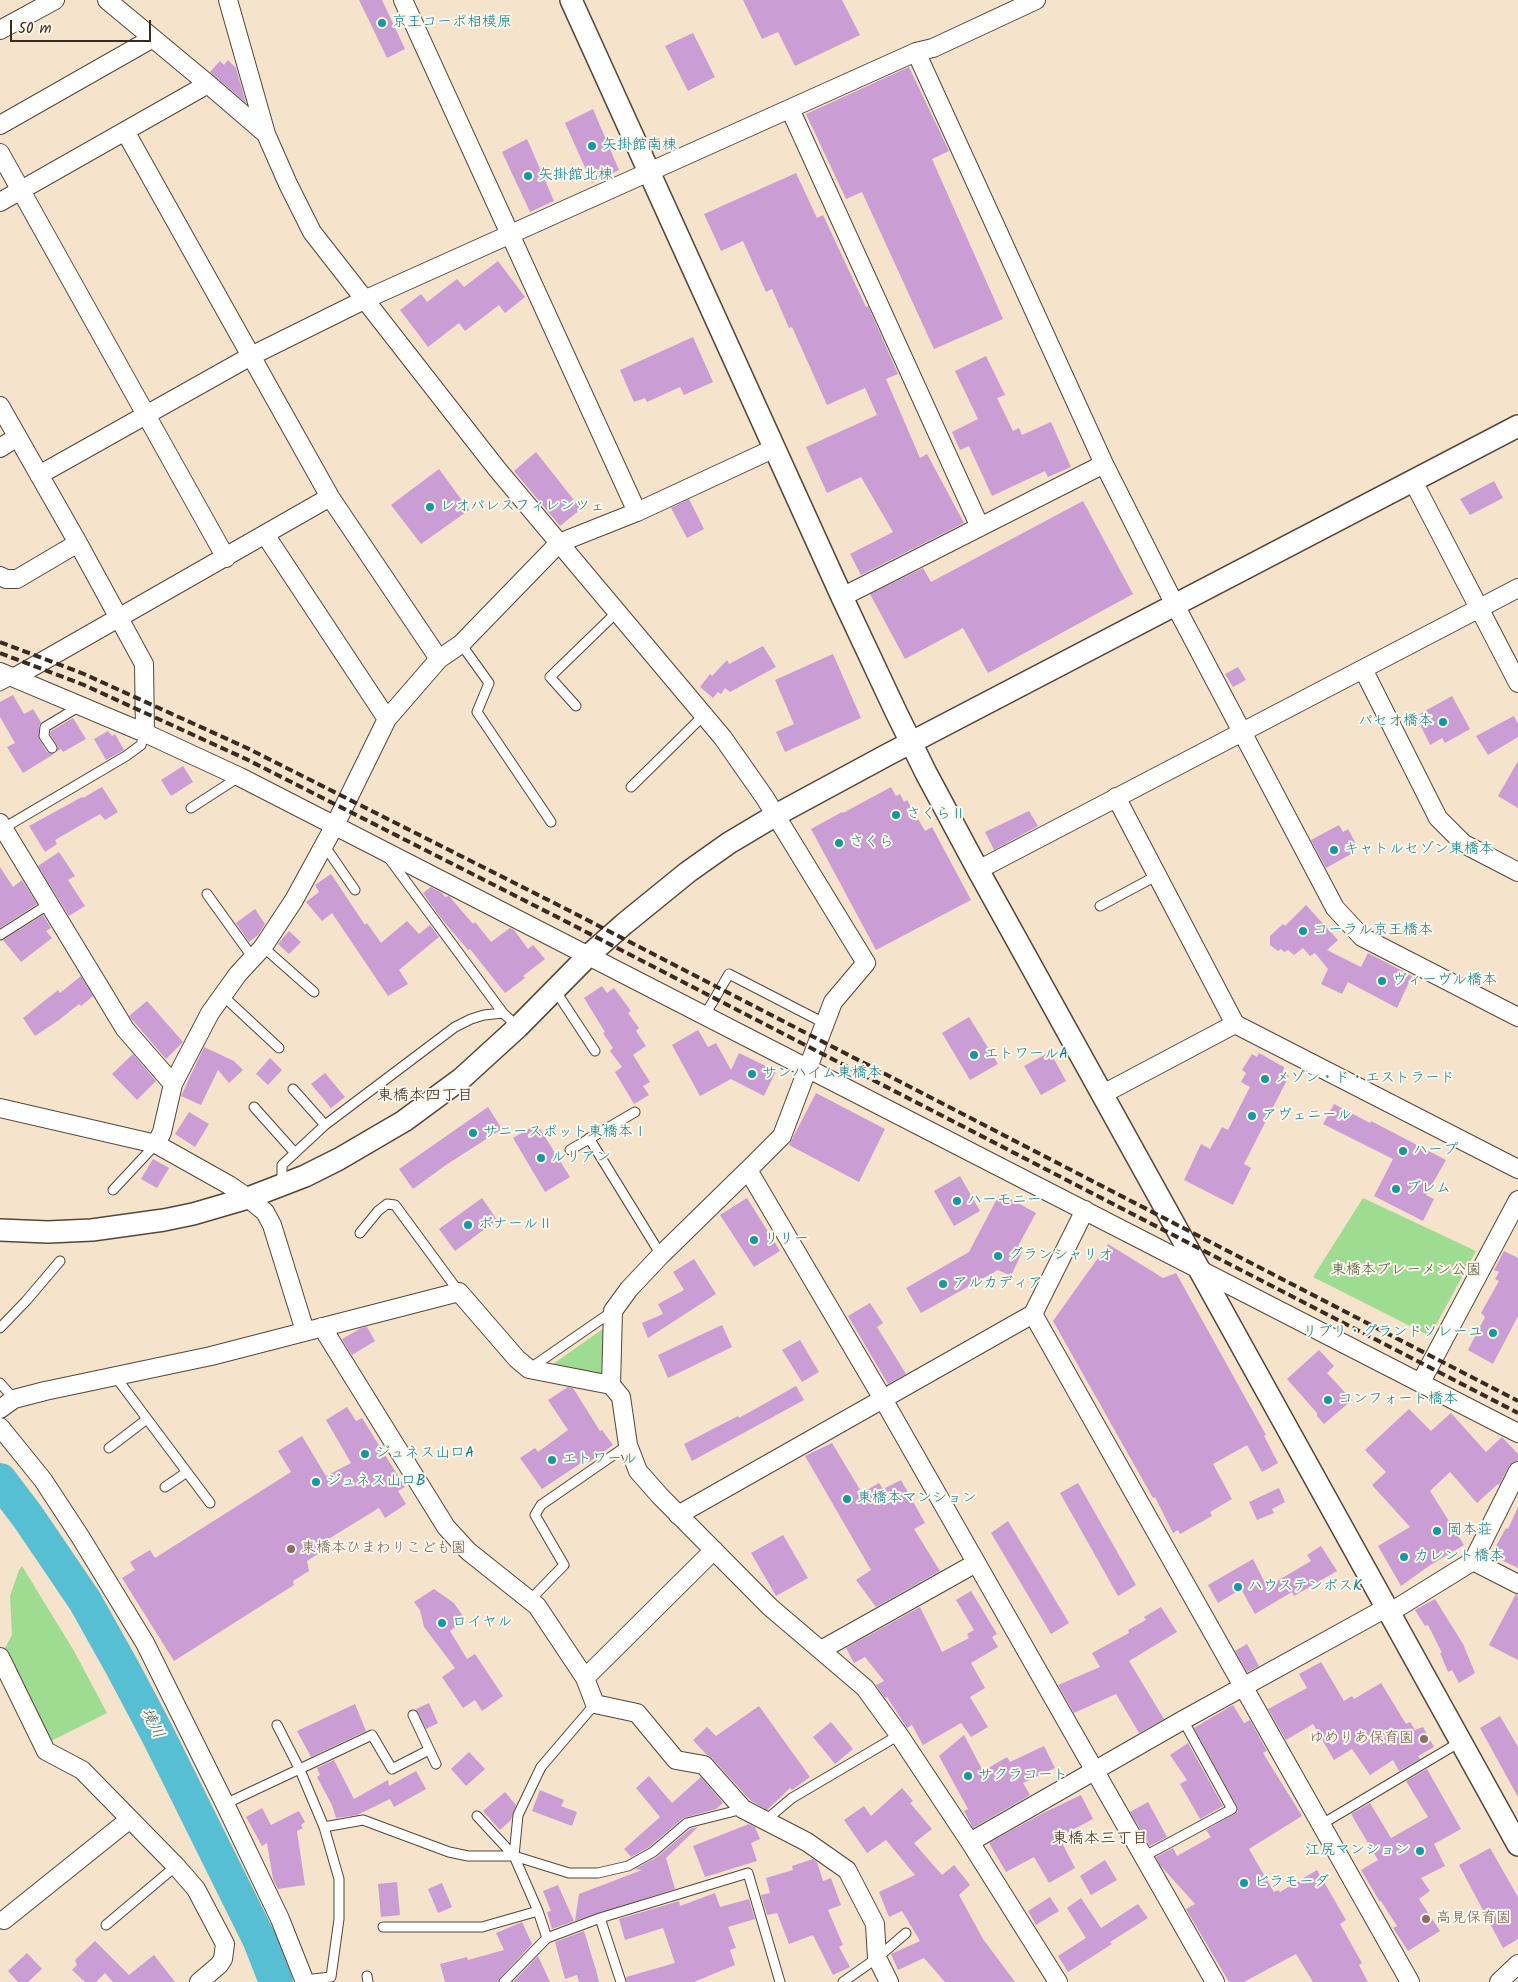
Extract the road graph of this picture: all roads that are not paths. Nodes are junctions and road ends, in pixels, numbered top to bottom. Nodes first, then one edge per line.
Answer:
1 (54, 0) edge
2 (107, 0) edge
3 (228, 0) edge
4 (403, 0) edge
5 (572, 0) edge
6 (1036, 0) edge
7 (0, 30) edge
8 (153, 38) junction
9 (916, 52) junction
10 (208, 84) junction
11 (790, 109) junction
12 (0, 124) edge
13 (125, 131) junction
14 (266, 134) junction
15 (0, 153) edge
16 (650, 172) junction
17 (20, 190) junction
18 (0, 202) edge
19 (510, 235) junction
20 (364, 300) junction
21 (251, 356) junction
22 (0, 406) edge
23 (145, 415) junction
24 (1518, 426) edge
25 (17, 437) junction
26 (0, 448) edge
27 (775, 448) junction
28 (1104, 464) junction
29 (39, 475) junction
30 (1413, 481) junction
31 (330, 497) junction
32 (637, 512) junction
33 (980, 527) junction
34 (266, 536) junction
35 (78, 542) junction
36 (560, 543) junction
37 (226, 558) junction
38 (0, 576) edge
39 (1518, 588) edge
40 (842, 597) junction
41 (1175, 605) junction
42 (1479, 608) junction
43 (617, 612) junction
44 (118, 619) junction
45 (461, 644) junction
46 (439, 659) junction
47 (1363, 669) junction
48 (5, 678) edge
49 (1518, 683) edge
50 (80, 706) junction
51 (576, 706) dead end
52 (704, 715) junction
53 (387, 720) junction
54 (1243, 731) junction
55 (145, 733) junction
56 (911, 743) junction
57 (52, 748) dead end
58 (240, 777) junction
59 (631, 787) dead end
60 (1116, 798) junction
61 (191, 808) dead end
62 (776, 815) junction
63 (551, 822) dead end
64 (335, 825) junction
65 (1, 827) edge
66 (324, 845) junction
67 (382, 849) junction
68 (978, 870) junction
69 (1518, 872) edge
70 (1158, 875) junction
71 (355, 890) dead end
72 (207, 894) dead end
73 (49, 904) junction
74 (1100, 906) dead end
75 (0, 935) edge
76 (258, 952) junction
77 (589, 955) junction
78 (555, 990) junction
79 (314, 992) dead end
80 (222, 995) junction
81 (705, 1016) junction
82 (1518, 1017) edge
83 (510, 1020) junction
84 (824, 1023) junction
85 (1235, 1024) junction
86 (278, 1048) dead end
87 (595, 1050) dead end
88 (807, 1068) junction
89 (173, 1084) junction
90 (293, 1089) dead end
91 (1103, 1094) junction
92 (254, 1107) dead end
93 (0, 1108) edge
94 (635, 1112) dead end
95 (325, 1125) junction
96 (590, 1138) junction
97 (156, 1144) junction
98 (570, 1150) dead end
99 (295, 1153) junction
100 (1518, 1169) edge
101 (748, 1170) junction
102 (282, 1186) junction
103 (113, 1190) dead end
104 (248, 1198) junction
105 (1518, 1200) edge
106 (1085, 1210) junction
107 (0, 1230) edge
108 (360, 1233) dead end
109 (661, 1255) junction
110 (60, 1261) dead end
111 (1200, 1269) junction
112 (458, 1292) junction
113 (613, 1311) junction
114 (1033, 1314) junction
115 (0, 1328) edge
116 (313, 1329) junction
117 (529, 1369) junction
118 (115, 1376) junction
119 (1421, 1382) junction
120 (0, 1383) edge
121 (611, 1385) junction
122 (883, 1399) junction
123 (7, 1404) edge
124 (147, 1419) junction
125 (0, 1427) edge
126 (1518, 1433) edge
127 (628, 1446) junction
128 (109, 1448) dead end
129 (1518, 1471) edge
130 (187, 1472) junction
131 (165, 1487) dead end
132 (210, 1502) dead end
133 (678, 1514) junction
134 (714, 1550) junction
135 (1473, 1561) junction
136 (976, 1563) junction
137 (1518, 1584) edge
138 (531, 1599) junction
139 (1388, 1611) junction
140 (822, 1650) junction
141 (0, 1657) edge
142 (585, 1678) junction
143 (1245, 1686) junction
144 (595, 1704) junction
145 (413, 1715) dead end
146 (1183, 1720) junction
147 (277, 1725) dead end
148 (899, 1735) junction
149 (1460, 1742) junction
150 (429, 1750) junction
151 (436, 1764) dead end
152 (300, 1770) junction
153 (1095, 1772) junction
154 (225, 1804) junction
155 (743, 1809) junction
156 (477, 1816) dead end
157 (130, 1819) junction
158 (766, 1820) junction
159 (1322, 1824) junction
160 (324, 1826) junction
161 (970, 1842) junction
162 (1518, 1845) edge
163 (514, 1856) junction
164 (1143, 1857) junction
165 (176, 1866) junction
166 (538, 1912) junction
167 (600, 1918) junction
168 (4, 1920) dead end
169 (106, 1925) dead end
170 (383, 1927) dead end
171 (906, 1933) dead end
172 (547, 1938) junction
173 (877, 1958) junction
174 (1518, 1964) edge
175 (305, 1981) edge
176 (198, 1982) edge
177 (504, 1982) edge
178 (621, 1982) edge
179 (780, 1982) edge
180 (843, 1982) edge
181 (889, 1982) edge
182 (1058, 1982) edge
183 (1215, 1982) edge
184 (1410, 1982) edge
185 (1499, 1982) edge

1 - 7 street
2 - 8 street
3 - 14 street
4 - 19 street
5 - 16 street
6 - 9 street
8 - 10 street
8 - 12 street
9 - 11 street
9 - 28 street
10 - 13 street
10 - 14 street
11 - 16 street
11 - 33 street
13 - 17 street
13 - 21 street
14 - 20 street
15 - 17 street
16 - 19 street
16 - 27 street
17 - 18 street
17 - 23 street
19 - 20 street
19 - 32 street
20 - 21 street
20 - 36 street
21 - 23 street
21 - 31 street
22 - 25 street
23 - 29 street
23 - 37 street
24 - 30 street
25 - 26 street
25 - 29 street
27 - 32 street
27 - 40 street
28 - 33 street
28 - 41 street
29 - 35 street
30 - 41 street
30 - 42 street
31 - 34 street
31 - 46 street
32 - 36 street
33 - 40 street
34 - 37 street
34 - 53 street
35 - 38 street
35 - 44 street
36 - 43 street
36 - 45 street
37 - 44 street
39 - 42 street
40 - 56 street
41 - 54 street
41 - 56 street
42 - 47 street
42 - 49 street
43 - 51 lane
43 - 52 street
44 - 48 street
44 - 55 street
45 - 46 street
45 - 63 lane
46 - 53 street
47 - 54 street
47 - 69 street
48 - 50 street
50 - 55 street
50 - 57 lane
52 - 59 lane
52 - 62 street
53 - 64 street
54 - 60 street
54 - 82 street
55 - 58 street
55 - 65 lane
56 - 62 street
56 - 68 street
58 - 61 lane
58 - 64 street
60 - 68 street
60 - 70 street
62 - 77 street
62 - 84 street
64 - 66 street
64 - 67 street
65 - 73 street
66 - 71 lane
66 - 76 street
67 - 77 street
67 - 83 lane
68 - 91 street
70 - 74 lane
70 - 85 street
72 - 76 lane
73 - 75 lane
73 - 89 street
76 - 79 lane
76 - 80 street
77 - 78 street
77 - 81 street
78 - 83 street
78 - 87 lane
80 - 86 lane
80 - 89 street
81 - 84 lane
81 - 88 street
83 - 95 lane
83 - 102 street
84 - 88 street
85 - 91 street
85 - 100 street
88 - 101 street
88 - 106 street
89 - 97 street
90 - 95 lane
91 - 111 street
92 - 99 lane
93 - 97 street
94 - 96 lane
95 - 99 lane
96 - 98 lane
96 - 109 lane
97 - 103 lane
97 - 104 street
99 - 102 lane
101 - 109 street
101 - 122 street
102 - 104 street
104 - 107 street
104 - 116 street
105 - 119 street
106 - 111 street
106 - 114 street
108 - 112 lane
109 - 113 street
110 - 115 lane
111 - 119 street
111 - 139 street
112 - 116 street
112 - 117 street
113 - 117 lane
113 - 121 street
114 - 122 street
114 - 143 street
116 - 118 street
116 - 138 street
117 - 121 street
118 - 123 street
118 - 124 lane
119 - 126 street
120 - 123 lane
121 - 127 street
122 - 133 street
122 - 136 street
124 - 128 lane
124 - 130 lane
125 - 154 street
127 - 133 street
127 - 138 lane
129 - 135 street
130 - 131 lane
130 - 132 lane
133 - 134 street
134 - 140 street
134 - 142 street
135 - 137 street
135 - 139 street
136 - 140 street
136 - 153 street
138 - 142 street
139 - 143 street
139 - 149 street
140 - 148 street
141 - 157 street
142 - 144 street
143 - 146 street
143 - 159 street
144 - 155 street
144 - 163 lane
145 - 150 lane
146 - 153 street
146 - 164 lane
147 - 152 lane
148 - 158 lane
148 - 161 street
149 - 159 lane
149 - 162 street
150 - 151 lane
150 - 152 lane
152 - 154 lane
152 - 160 lane
153 - 161 street
153 - 164 street
154 - 175 street
155 - 158 street
155 - 163 lane
156 - 163 lane
157 - 165 street
157 - 168 street
158 - 173 street
159 - 184 street
160 - 163 lane
160 - 175 lane
161 - 182 street
163 - 166 lane
164 - 183 street
165 - 169 lane
165 - 176 street
166 - 170 lane
166 - 172 lane
167 - 172 lane
167 - 178 lane
167 - 179 lane
171 - 173 lane
172 - 177 lane
173 - 180 lane
173 - 181 street
174 - 185 street

